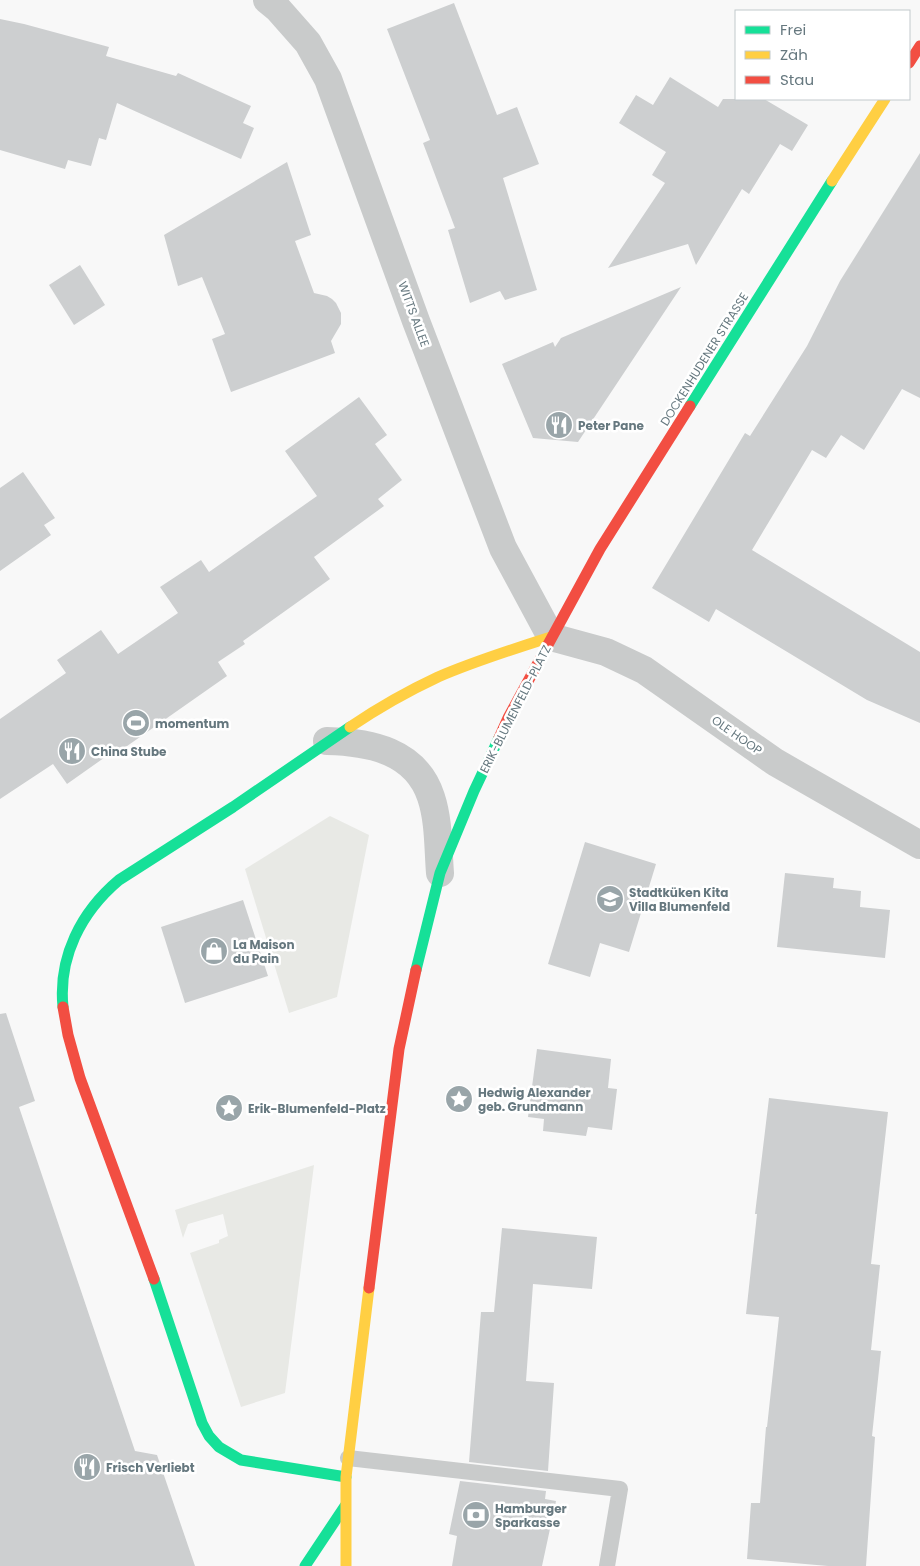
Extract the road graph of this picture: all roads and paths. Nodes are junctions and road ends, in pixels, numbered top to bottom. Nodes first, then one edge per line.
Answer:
1 (277, 3) edge
2 (920, 46) edge
3 (910, 61) edge
4 (884, 100) edge
5 (552, 637) junction
6 (327, 741) junction
7 (920, 844) edge
8 (440, 873) junction
9 (348, 1458) junction
10 (346, 1477) junction
11 (345, 1506) junction
12 (305, 1566) edge
13 (346, 1566) edge
14 (607, 1566) edge

1 - 5 street, WITTS ALLEE
2 - 3 main road
4 - 5 main road, DOCKENHUDENER STRASSE
5 - 6 main road, ERIK-BLUMENFELD-PLATZ
5 - 7 street, OLE HOOP
5 - 8 main road, ERIK-BLUMENFELD-PLATZ
6 - 8 street, ERIK-BLUMENFELD-PLATZ
6 - 10 main road, ERIK-BLUMENFELD-PLATZ
8 - 9 main road, ERIK-BLUMENFELD-PLATZ
9 - 10 main road, ERIK-BLUMENFELD-PLATZ
9 - 14 lane
10 - 11 main road, ERIK-BLUMENFELD-PLATZ
11 - 12 main road
11 - 13 main road, ERIK-BLUMENFELD-PLATZ

